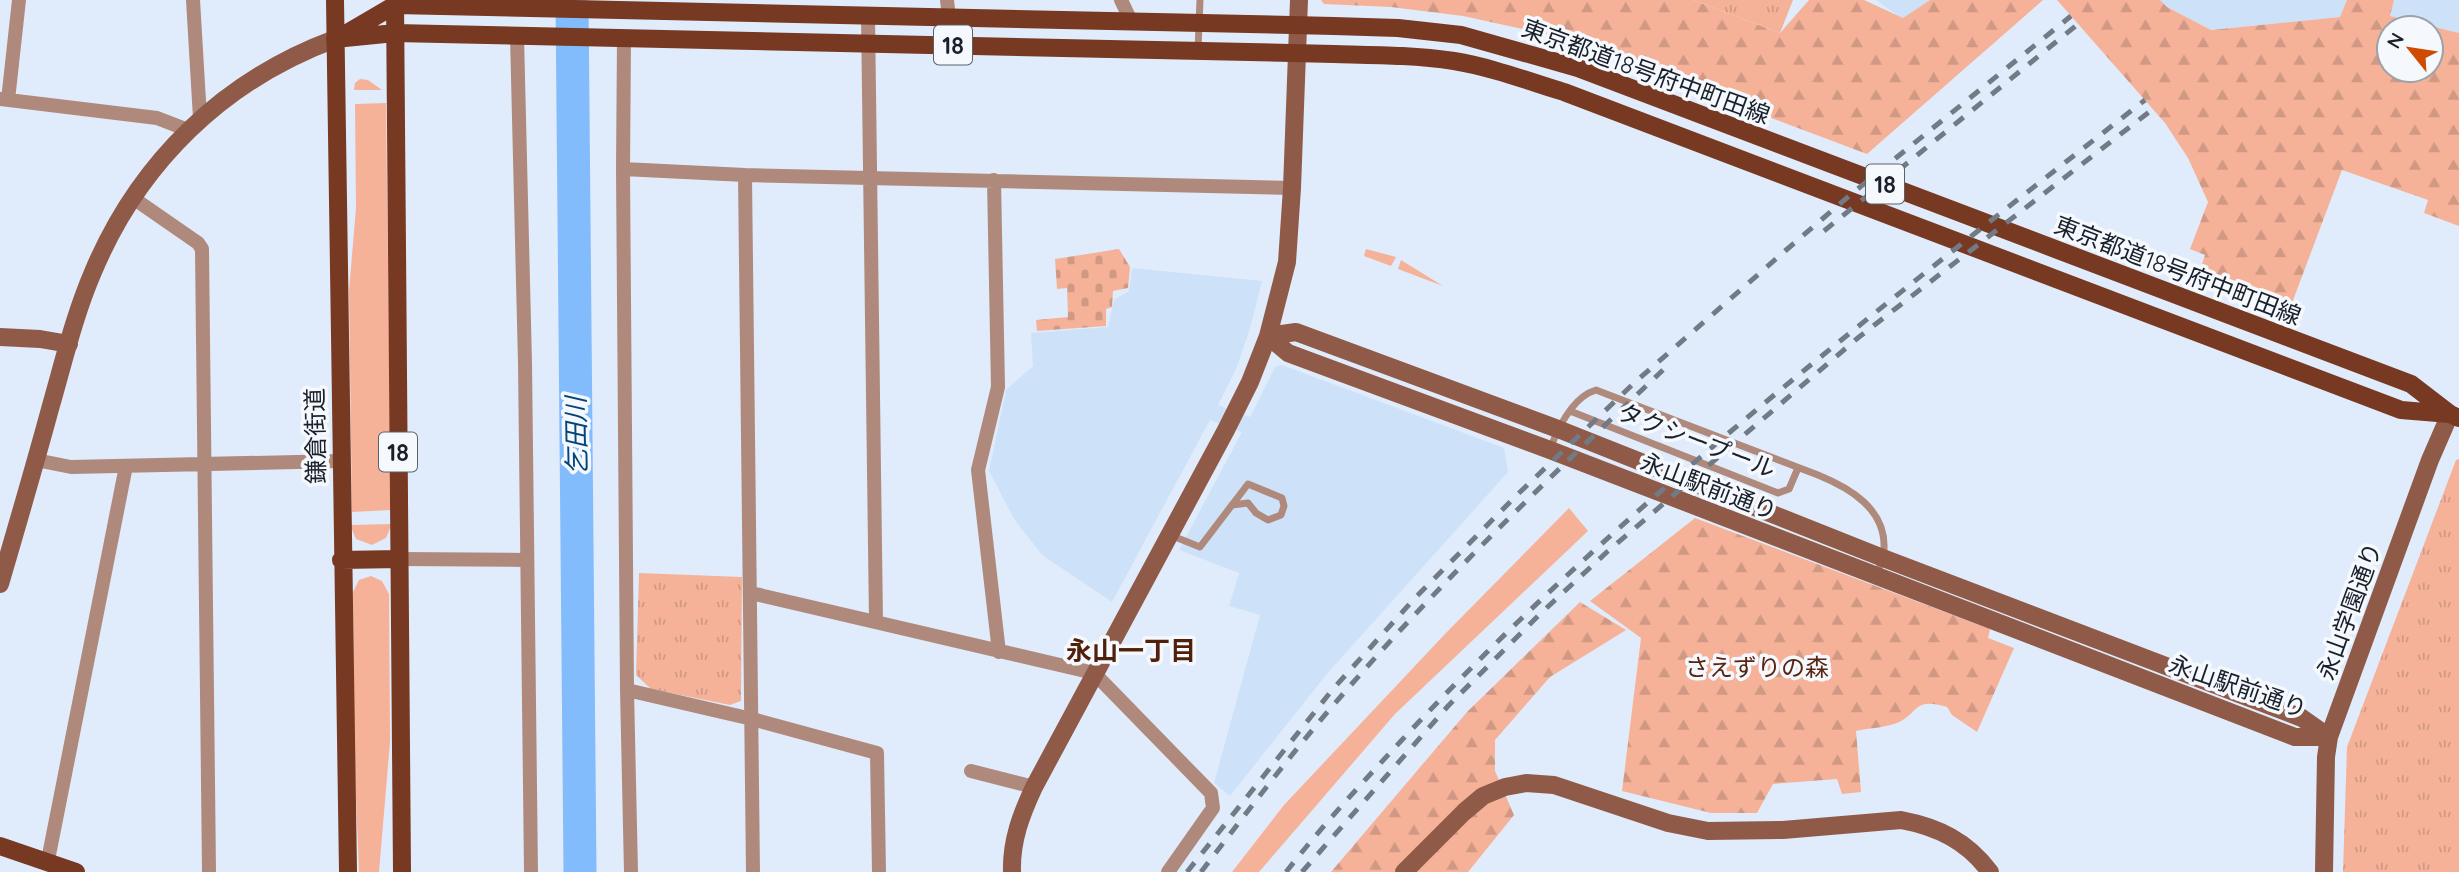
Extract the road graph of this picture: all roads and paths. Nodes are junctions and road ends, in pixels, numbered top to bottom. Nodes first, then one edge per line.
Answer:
1 (19, 0) edge
2 (193, 0) edge
3 (335, 0) edge
4 (1121, 0) edge
5 (1200, 0) edge
6 (1299, 0) edge
7 (395, 3) edge
8 (524, 5) edge
9 (619, 7) edge
10 (948, 9) edge
11 (868, 16) junction
12 (1131, 22) junction
13 (1199, 23) junction
14 (1298, 25) junction
15 (396, 33) junction
16 (525, 36) junction
17 (617, 38) junction
18 (335, 39) junction
19 (869, 44) junction
20 (1198, 51) junction
21 (1297, 53) junction
22 (4, 100) edge
23 (194, 124) junction
24 (623, 169) junction
25 (745, 175) junction
26 (869, 177) junction
27 (994, 180) junction
28 (1292, 188) junction
29 (133, 198) junction
30 (1268, 336) junction
31 (0, 337) edge
32 (69, 344) junction
33 (1402, 371) junction
34 (1394, 392) junction
35 (1570, 411) junction
36 (2455, 416) edge
37 (1558, 429) junction
38 (1550, 450) junction
39 (36, 460) junction
40 (340, 461) junction
41 (204, 464) junction
42 (127, 466) junction
43 (1798, 468) junction
44 (1232, 505) junction
45 (1169, 535) junction
46 (1883, 558) junction
47 (398, 559) junction
48 (341, 560) junction
49 (526, 560) junction
50 (1875, 577) junction
51 (0, 584) edge
52 (751, 593) junction
53 (876, 621) junction
54 (999, 652) junction
55 (1094, 673) junction
56 (627, 690) junction
57 (752, 719) junction
58 (2329, 737) junction
59 (971, 771) dead end
60 (1034, 787) junction
61 (0, 846) edge
62 (48, 860) junction
63 (76, 872) edge
64 (209, 872) edge
65 (348, 872) edge
66 (402, 872) edge
67 (531, 872) edge
68 (631, 872) edge
69 (753, 872) edge
70 (879, 872) edge
71 (1012, 872) edge
72 (1168, 872) edge
73 (1404, 872) edge
74 (1990, 872) edge
75 (2324, 872) edge

1 - 22 street
2 - 23 street
3 - 18 main road, 鎌倉街道
4 - 12 street
5 - 13 lane
6 - 14 street
7 - 8 main road, 東京都道18号府中町田線 / 18
7 - 15 main road, 18
7 - 18 main road
8 - 9 main road, 東京都道18号府中町田線 / 18
9 - 11 main road, 東京都道18号府中町田線 / 18
10 - 11 main road, 東京都道18号府中町田線 / 18
10 - 12 main road, 東京都道18号府中町田線 / 18
11 - 19 street
12 - 13 main road, 東京都道18号府中町田線 / 18
13 - 14 main road, 東京都道18号府中町田線 / 18
13 - 20 lane
14 - 21 street
14 - 36 main road, 東京都道18号府中町田線 / 18
15 - 16 main road, 東京都道18号府中町田線 / 18
15 - 18 main road, 18
15 - 47 main road, 18
16 - 17 main road, 東京都道18号府中町田線 / 18
16 - 49 street
17 - 19 main road, 東京都道18号府中町田線 / 18
17 - 24 street
18 - 23 street
18 - 40 main road, 鎌倉街道
19 - 20 main road, 東京都道18号府中町田線 / 18
19 - 26 street
20 - 21 main road, 東京都道18号府中町田線 / 18
21 - 28 street
21 - 36 main road, 東京都道18号府中町田線 / 18
22 - 23 street
23 - 29 street
24 - 25 street
24 - 56 street
25 - 26 street
25 - 52 street
26 - 27 street
26 - 53 street
27 - 28 street
27 - 54 street
28 - 30 street
29 - 32 street
29 - 41 street
30 - 33 street, 永山駅前通り
30 - 34 street, 永山駅前通り
30 - 45 street
31 - 32 street
32 - 39 street
33 - 34 street
33 - 37 street, 永山駅前通り
34 - 38 street, 永山駅前通り
35 - 37 lane
35 - 43 lane
35 - 43 lane, タクシープール
36 - 58 street, 永山学園通り
37 - 38 lane
37 - 46 street, 永山駅前通り
38 - 50 street, 永山駅前通り
39 - 42 street
39 - 51 street
40 - 41 street
40 - 48 main road, 鎌倉街道
41 - 42 street
41 - 64 street
42 - 62 street
43 - 46 lane
44 - 44 lane
44 - 45 lane
45 - 55 street
46 - 50 lane
46 - 58 street, 永山駅前通り
47 - 48 main road
47 - 49 street
47 - 66 main road, 18
48 - 65 main road, 鎌倉街道
49 - 67 street
50 - 58 street, 永山駅前通り
52 - 53 street
52 - 57 street
53 - 54 street
54 - 55 street
55 - 60 street
55 - 72 street
56 - 57 street
56 - 68 street
57 - 69 street
57 - 70 street
58 - 75 street, 永山学園通り
59 - 60 street
60 - 71 street
61 - 62 main road
62 - 63 main road
73 - 74 street

